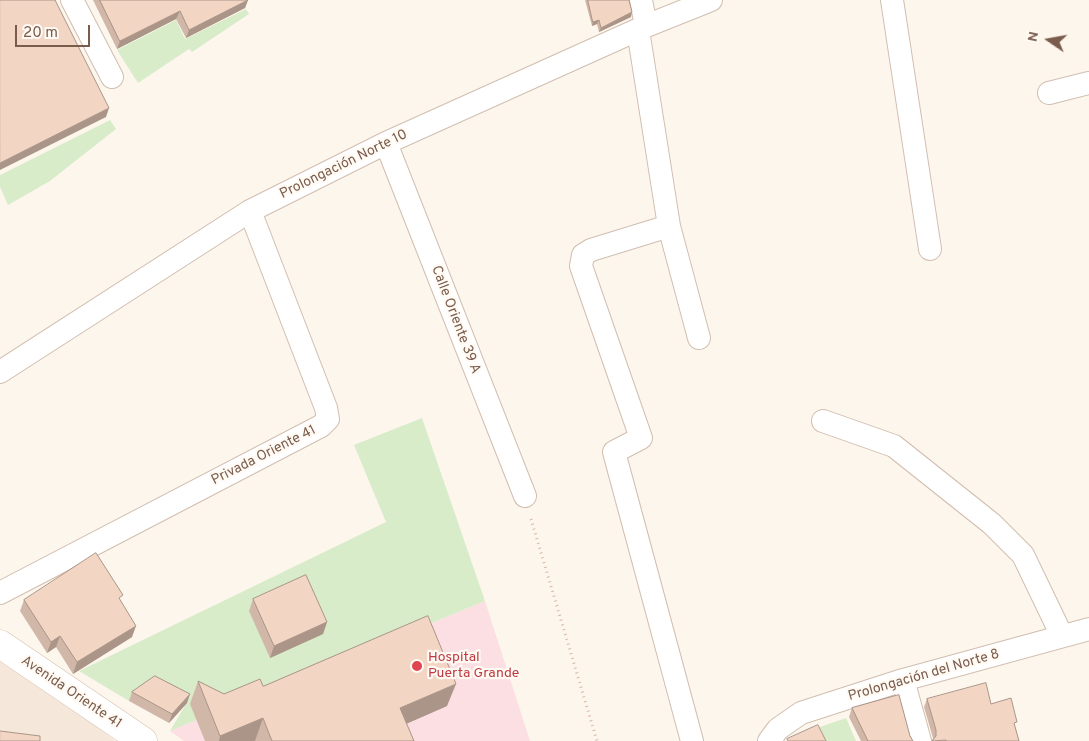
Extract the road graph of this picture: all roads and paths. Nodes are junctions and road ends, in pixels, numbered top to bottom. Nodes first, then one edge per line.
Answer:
1 (72, 0) edge
2 (641, 0) edge
3 (711, 0) edge
4 (892, 0) edge
5 (642, 28) junction
6 (112, 77) dead end
7 (1089, 83) edge
8 (1048, 93) dead end
9 (386, 143) junction
10 (250, 210) junction
11 (668, 226) junction
12 (930, 249) dead end
13 (698, 338) dead end
14 (0, 372) edge
15 (823, 421) dead end
16 (524, 496) joint
17 (0, 593) edge
18 (1089, 629) edge
19 (1062, 636) junction
20 (7, 653) edge
21 (904, 680) junction
22 (143, 741) edge
23 (597, 741) edge
24 (692, 741) edge
25 (769, 741) edge
26 (920, 741) edge

1 - 6 street
2 - 5 street
3 - 5 street, Prolongación Norte 10
4 - 12 street
5 - 9 street, Prolongación Norte 10
5 - 11 street
7 - 8 street
9 - 10 street, Prolongación Norte 10
9 - 16 street, Calle Oriente 39 A
10 - 14 street, Prolongación Norte 10
10 - 17 street, Privada Oriente 41
11 - 13 street
11 - 24 street
15 - 19 street
16 - 23 path
18 - 19 street, Prolongación del Norte 8
19 - 21 street, Prolongación del Norte 8
20 - 22 street, Avenida Oriente 41
21 - 25 street, Prolongación del Norte 8
21 - 26 street

